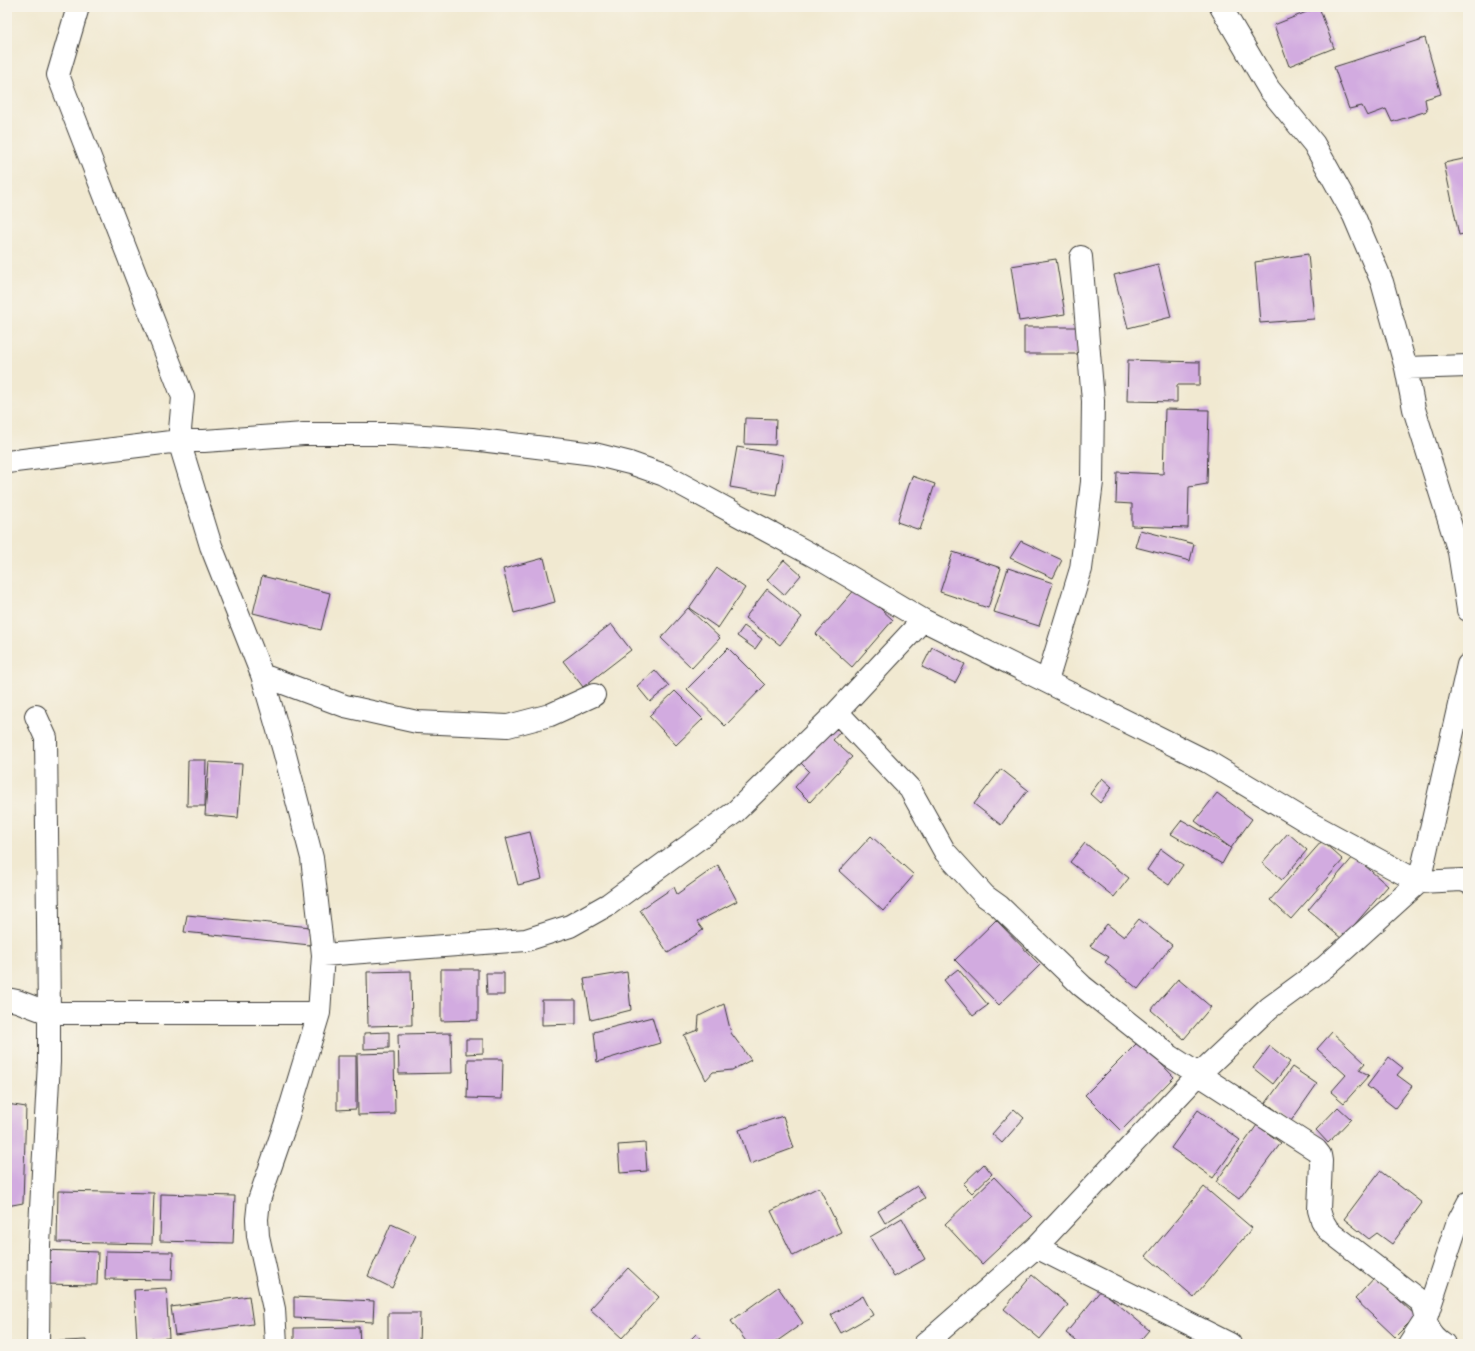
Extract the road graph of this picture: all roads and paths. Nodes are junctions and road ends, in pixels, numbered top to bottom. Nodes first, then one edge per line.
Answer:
1 (78, 7) edge
2 (1221, 7) edge
3 (1081, 257) dead end
4 (1468, 366) edge
5 (1406, 368) junction
6 (179, 441) junction
7 (7, 462) edge
8 (1468, 610) edge
9 (923, 620) junction
10 (1468, 665) edge
11 (262, 675) junction
12 (1047, 681) junction
13 (594, 695) dead end
14 (837, 712) junction
15 (36, 716) dead end
16 (1466, 879) edge
17 (1419, 882) junction
18 (323, 955) junction
19 (7, 999) edge
20 (49, 1013) junction
21 (319, 1013) junction
22 (1198, 1076) junction
23 (1468, 1203) edge
24 (1036, 1247) junction
25 (1426, 1318) junction
26 (38, 1344) edge
27 (276, 1344) edge
28 (926, 1344) edge
29 (1230, 1344) edge
30 (1409, 1344) edge
31 (1444, 1344) edge

1 - 6 street
2 - 5 street
3 - 12 street
4 - 5 street
5 - 8 street
6 - 7 street
6 - 9 street
6 - 11 street
9 - 12 street
9 - 14 street
10 - 17 street
11 - 13 street
11 - 18 street
12 - 17 street
14 - 18 street
14 - 22 street
15 - 20 street
16 - 17 street
17 - 22 street
18 - 21 street
19 - 20 street
20 - 21 street
20 - 26 street
21 - 27 street
22 - 24 street
22 - 25 street
23 - 25 street
24 - 28 street
24 - 29 street
25 - 30 street
25 - 31 street

